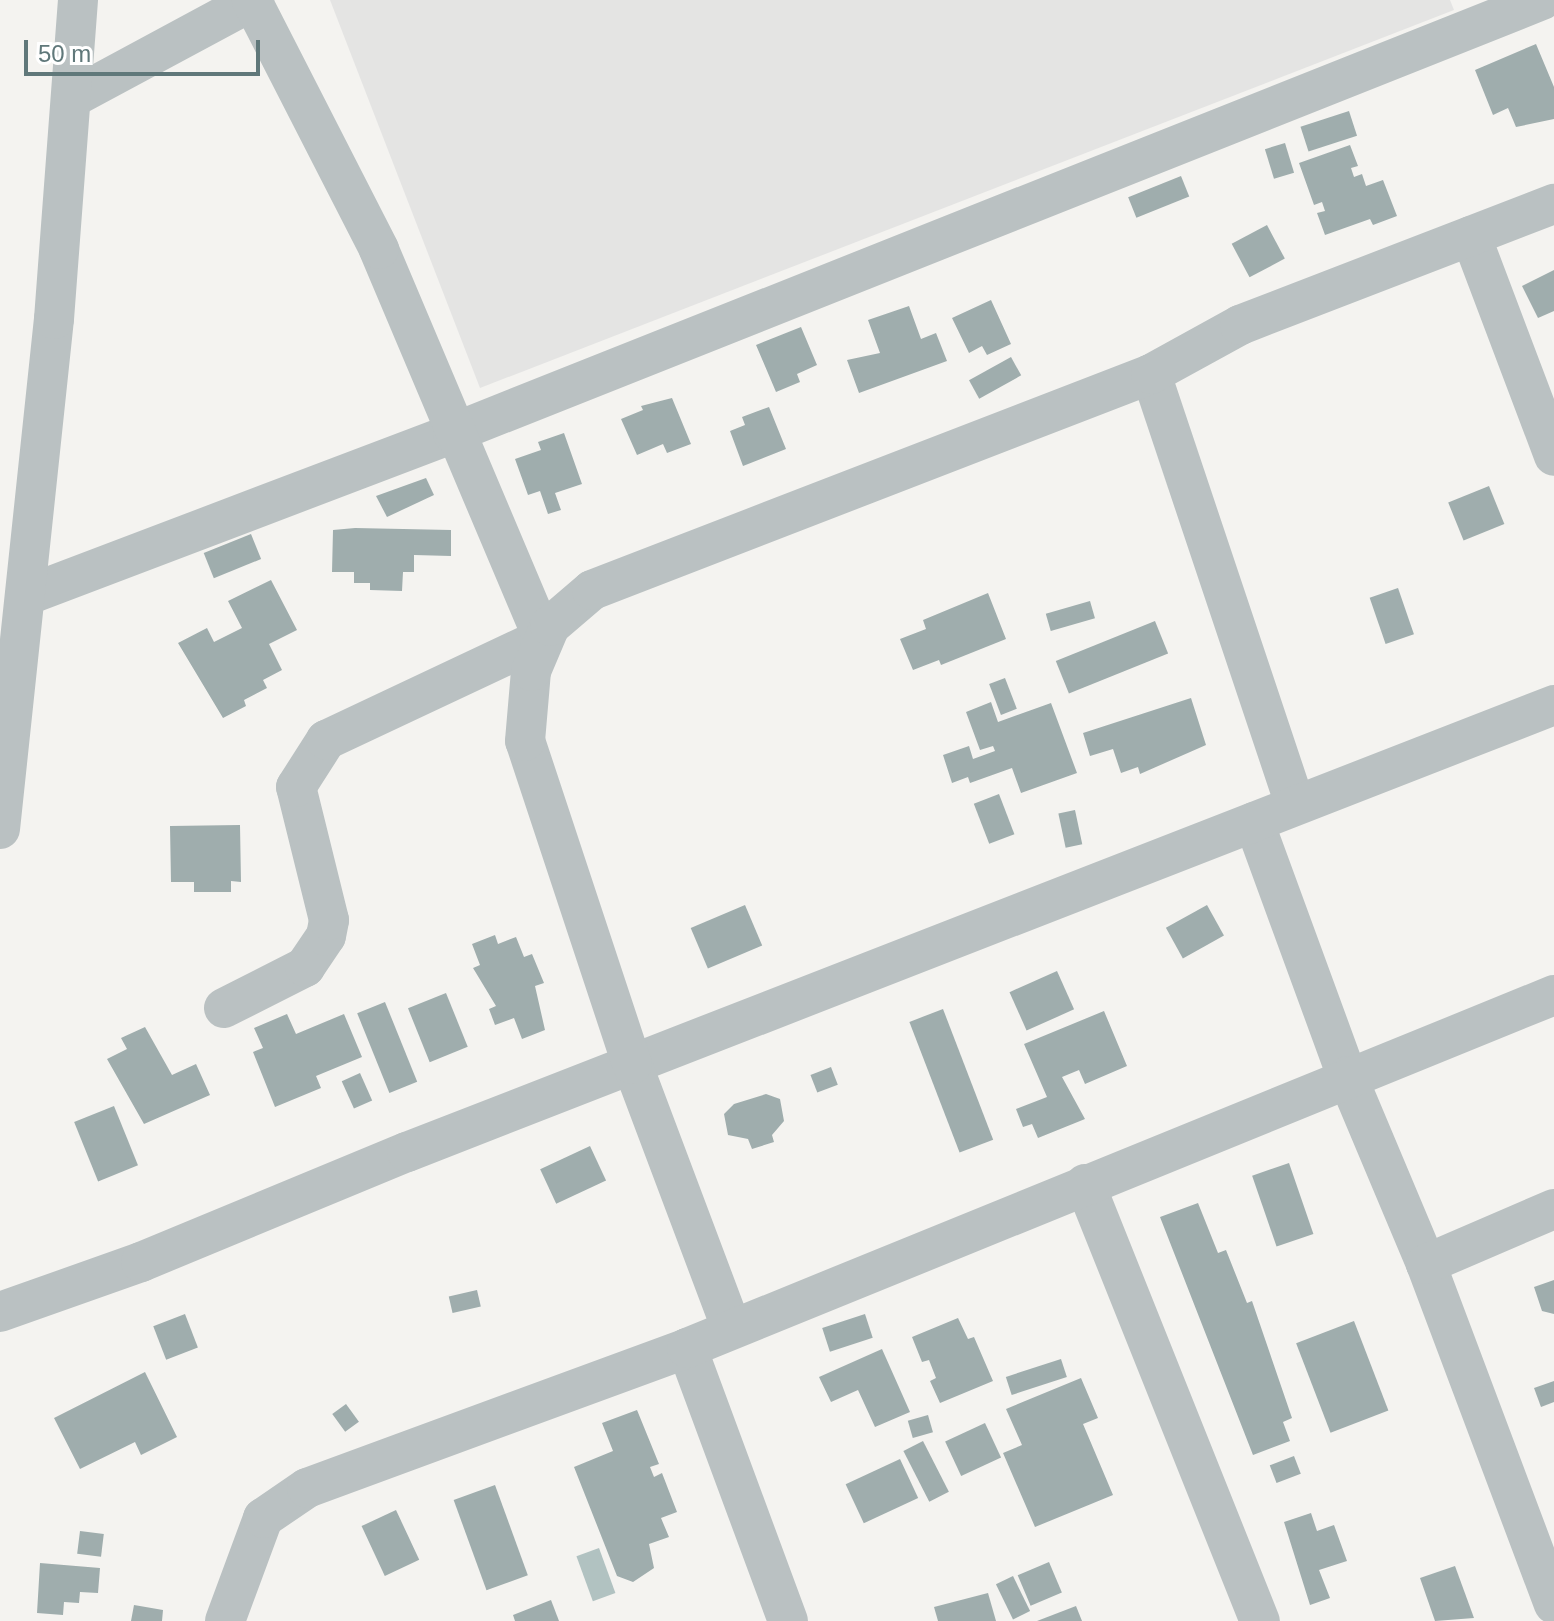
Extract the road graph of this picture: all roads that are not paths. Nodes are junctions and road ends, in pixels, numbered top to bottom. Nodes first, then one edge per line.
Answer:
1 (78, 0) edge
2 (253, 0) edge
3 (1542, 0) edge
4 (72, 98) junction
5 (1554, 204) edge
6 (1471, 236) junction
7 (1151, 374) junction
8 (453, 433) junction
9 (1554, 456) edge
10 (25, 596) junction
11 (10, 636) edge
12 (543, 638) junction
13 (1554, 705) edge
14 (1295, 804) junction
15 (1254, 822) junction
16 (0, 829) edge
17 (1554, 995) edge
18 (224, 1008) dead end
19 (632, 1064) junction
20 (1347, 1076) junction
21 (1085, 1184) junction
22 (1554, 1209) edge
23 (1426, 1264) junction
24 (0, 1312) edge
25 (731, 1327) junction
26 (687, 1348) junction
27 (1554, 1604) edge
28 (225, 1621) edge
29 (788, 1621) edge
30 (1260, 1621) edge

1 - 4 street
2 - 4 street
2 - 8 street
3 - 8 street
4 - 10 street
5 - 6 street
6 - 7 street
6 - 9 street
7 - 12 street
7 - 14 street
8 - 10 street
8 - 12 street
10 - 11 street
11 - 16 street
12 - 18 street
12 - 19 street
13 - 14 street
14 - 15 street
15 - 19 street
15 - 20 street
17 - 20 street
19 - 24 street
19 - 25 street
20 - 21 street
20 - 23 street
21 - 25 street
21 - 30 street
22 - 23 street
23 - 27 street
25 - 26 street
26 - 28 street
26 - 29 street

